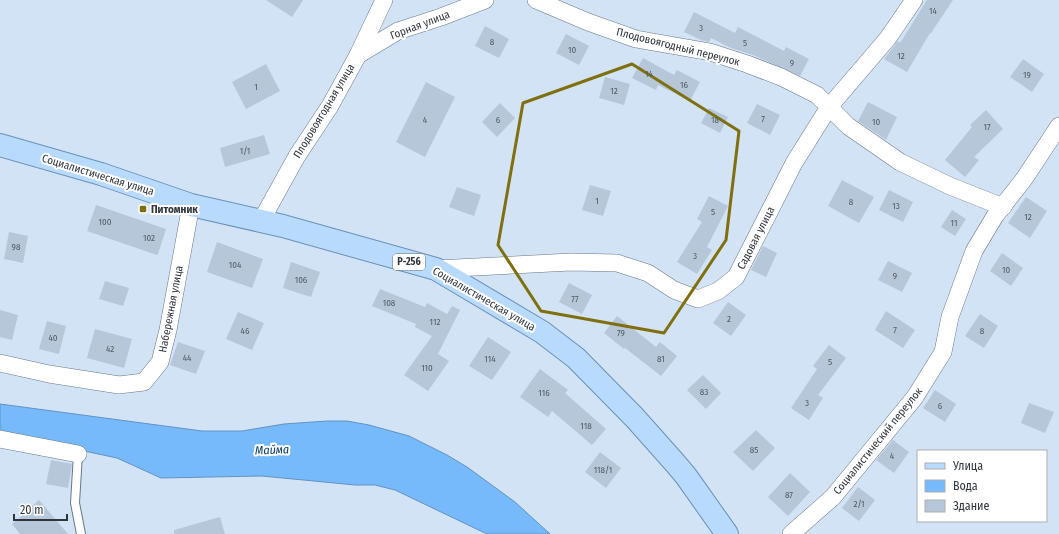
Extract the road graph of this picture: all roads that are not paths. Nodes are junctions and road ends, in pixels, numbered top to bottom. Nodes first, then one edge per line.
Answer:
1 (384, 0) edge
2 (485, 0) edge
3 (536, 0) edge
4 (914, 0) edge
5 (358, 55) junction
6 (829, 107) junction
7 (1059, 126) edge
8 (0, 145) edge
9 (191, 205) junction
10 (1002, 207) junction
11 (261, 221) junction
12 (436, 269) junction
13 (0, 363) edge
14 (0, 439) edge
15 (78, 454) joint
16 (81, 534) edge
17 (727, 534) edge
18 (791, 534) edge

1 - 5 street, Плодовоягодная улица
2 - 5 street, Горная улица
3 - 6 street, Плодовоягодный переулок
4 - 6 street, Садовая улица
5 - 11 street, Плодовоягодная улица
6 - 10 street, Плодовоягодный переулок
6 - 12 street, Садовая улица
7 - 10 street, Социалистический переулок
8 - 9 main road, Социалистическая улица / Р-256
9 - 11 main road, Социалистическая улица / Р-256
9 - 13 street, Набережная улица
10 - 18 street, Социалистический переулок
11 - 12 main road, Социалистическая улица / Р-256
12 - 17 main road, Социалистическая улица / Р-256
14 - 15 street
15 - 16 lane

